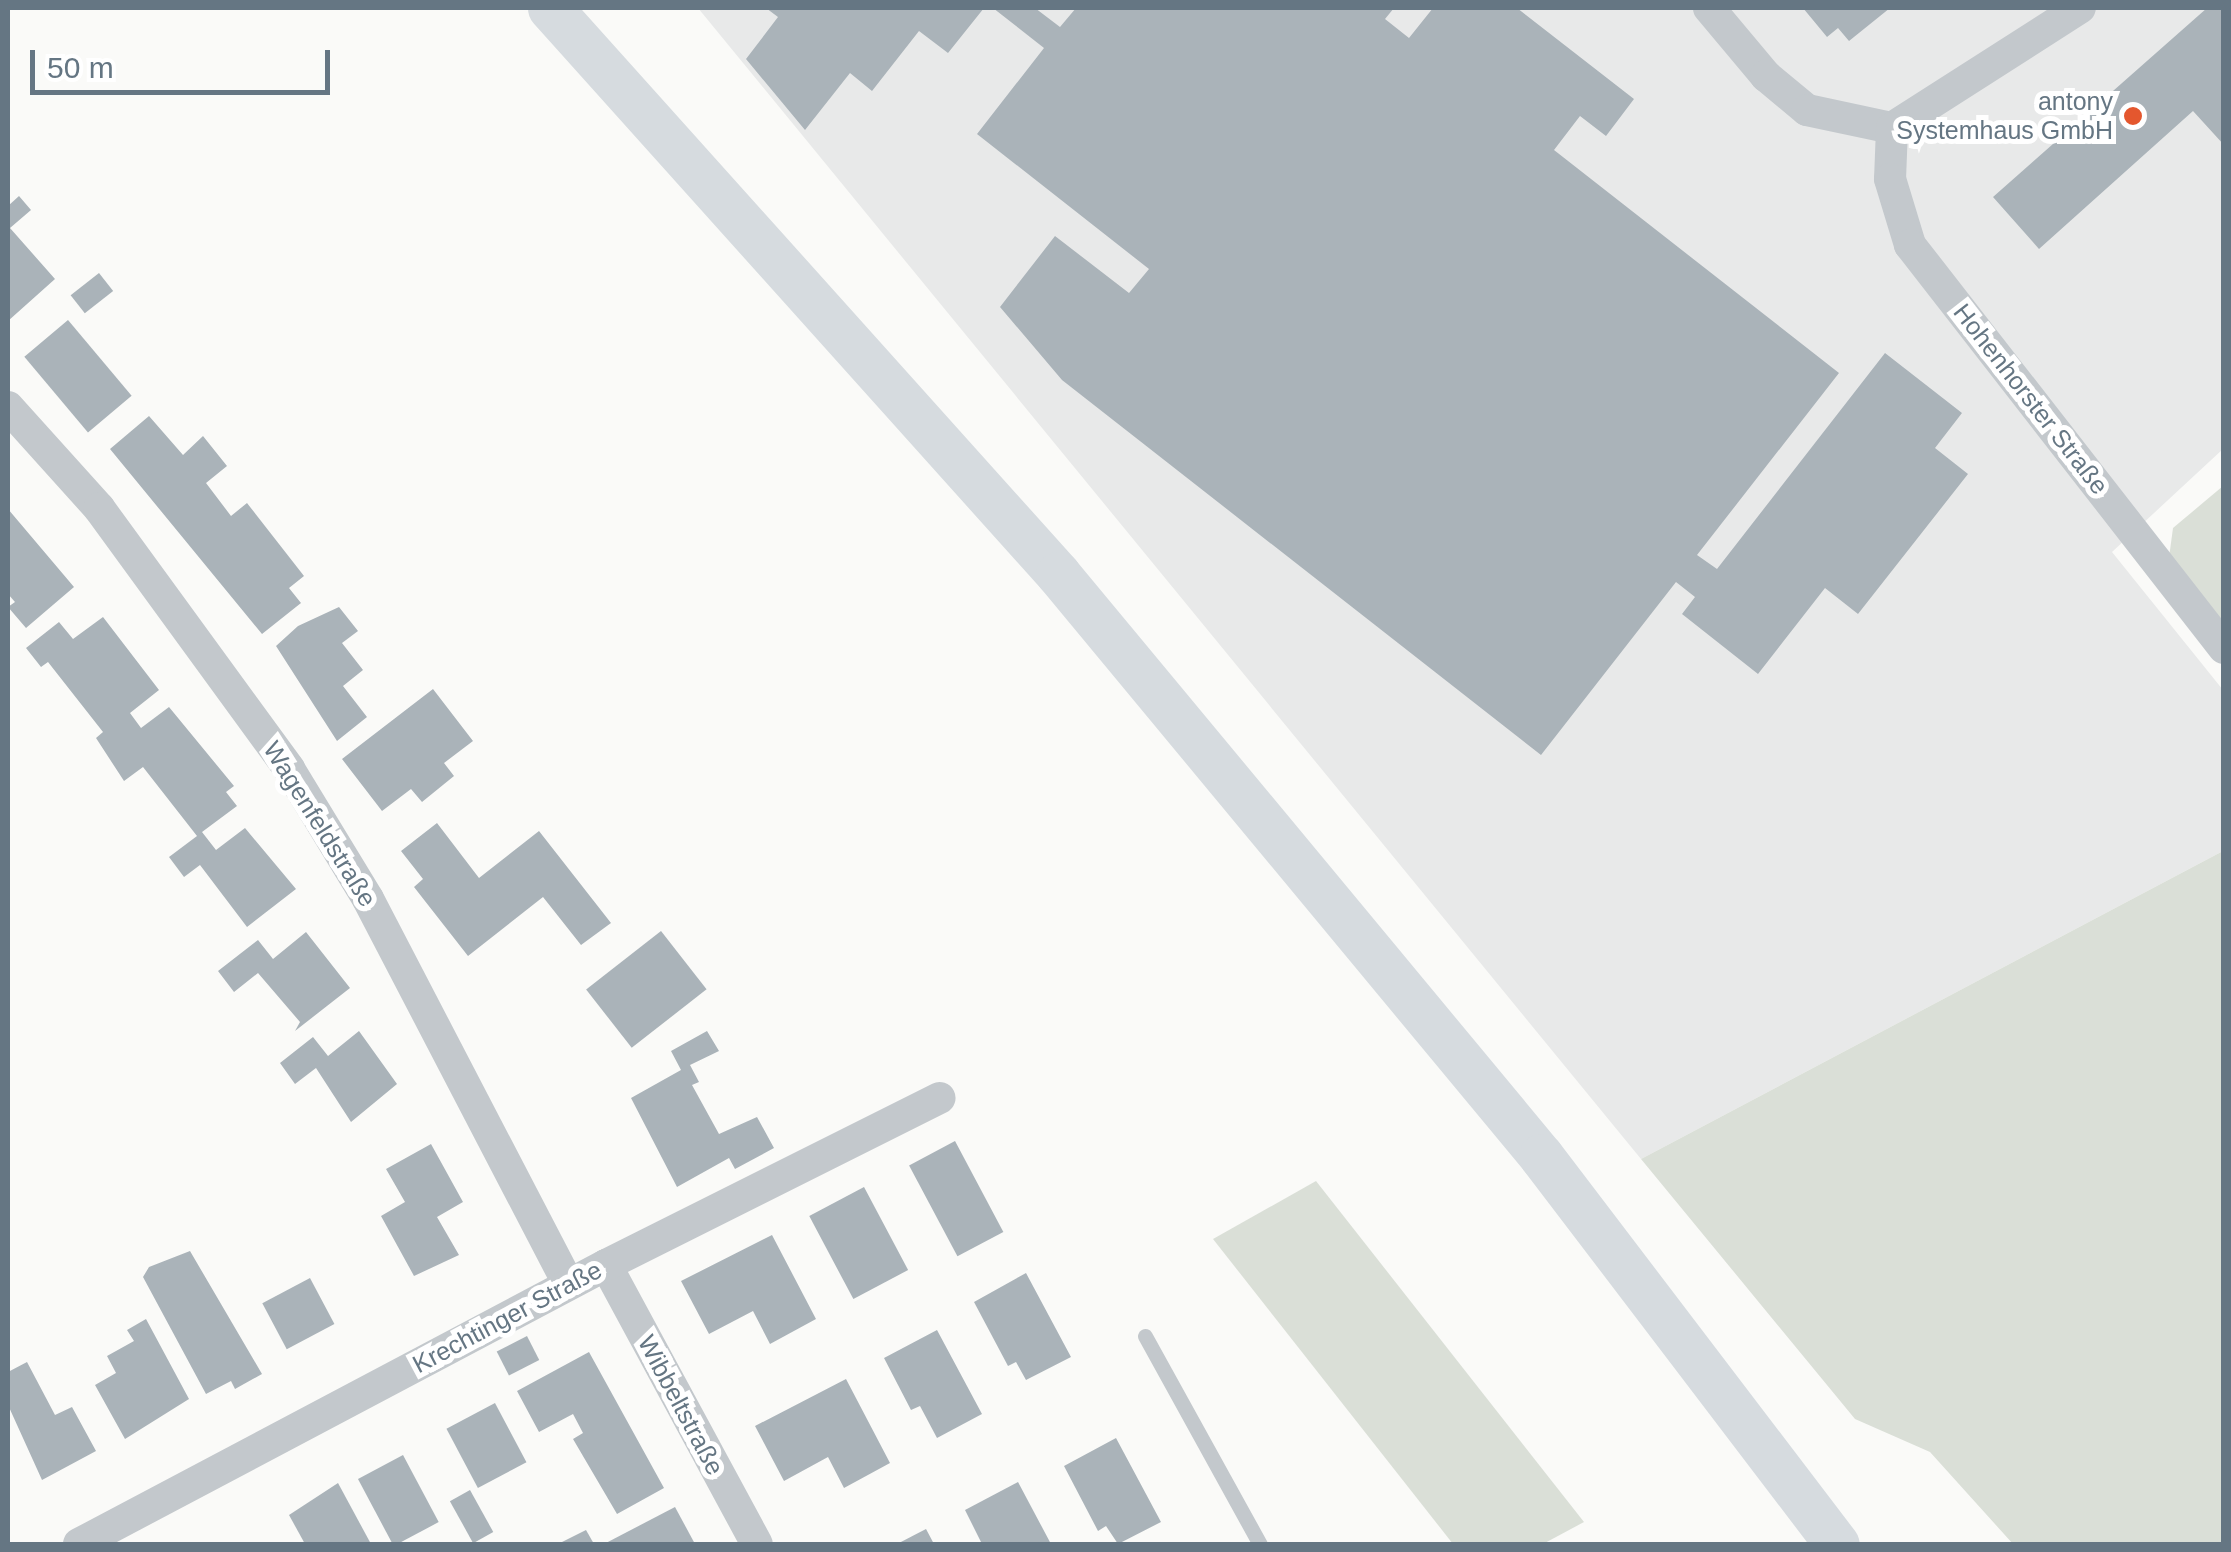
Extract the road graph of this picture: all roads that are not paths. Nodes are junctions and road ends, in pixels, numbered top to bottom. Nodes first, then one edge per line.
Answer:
1 (550, 8) edge
2 (1710, 8) edge
3 (2080, 8) edge
4 (1892, 128) junction
5 (8, 407) edge
6 (2224, 648) edge
7 (939, 1098) dead end
8 (606, 1264) junction
9 (568, 1284) junction
10 (1145, 1336) dead end
11 (79, 1544) edge
12 (757, 1544) edge
13 (1260, 1544) edge
14 (1837, 1544) edge

1 - 14 main road
2 - 4 street
3 - 4 street
4 - 6 street, Hohenhorster Straße
5 - 9 street, Wagenfeldstraße
7 - 8 street, Krechtinger Straße
8 - 9 street, Krechtinger Straße
8 - 12 street, Wibbeltstraße
9 - 11 street, Krechtinger Straße
10 - 13 lane

